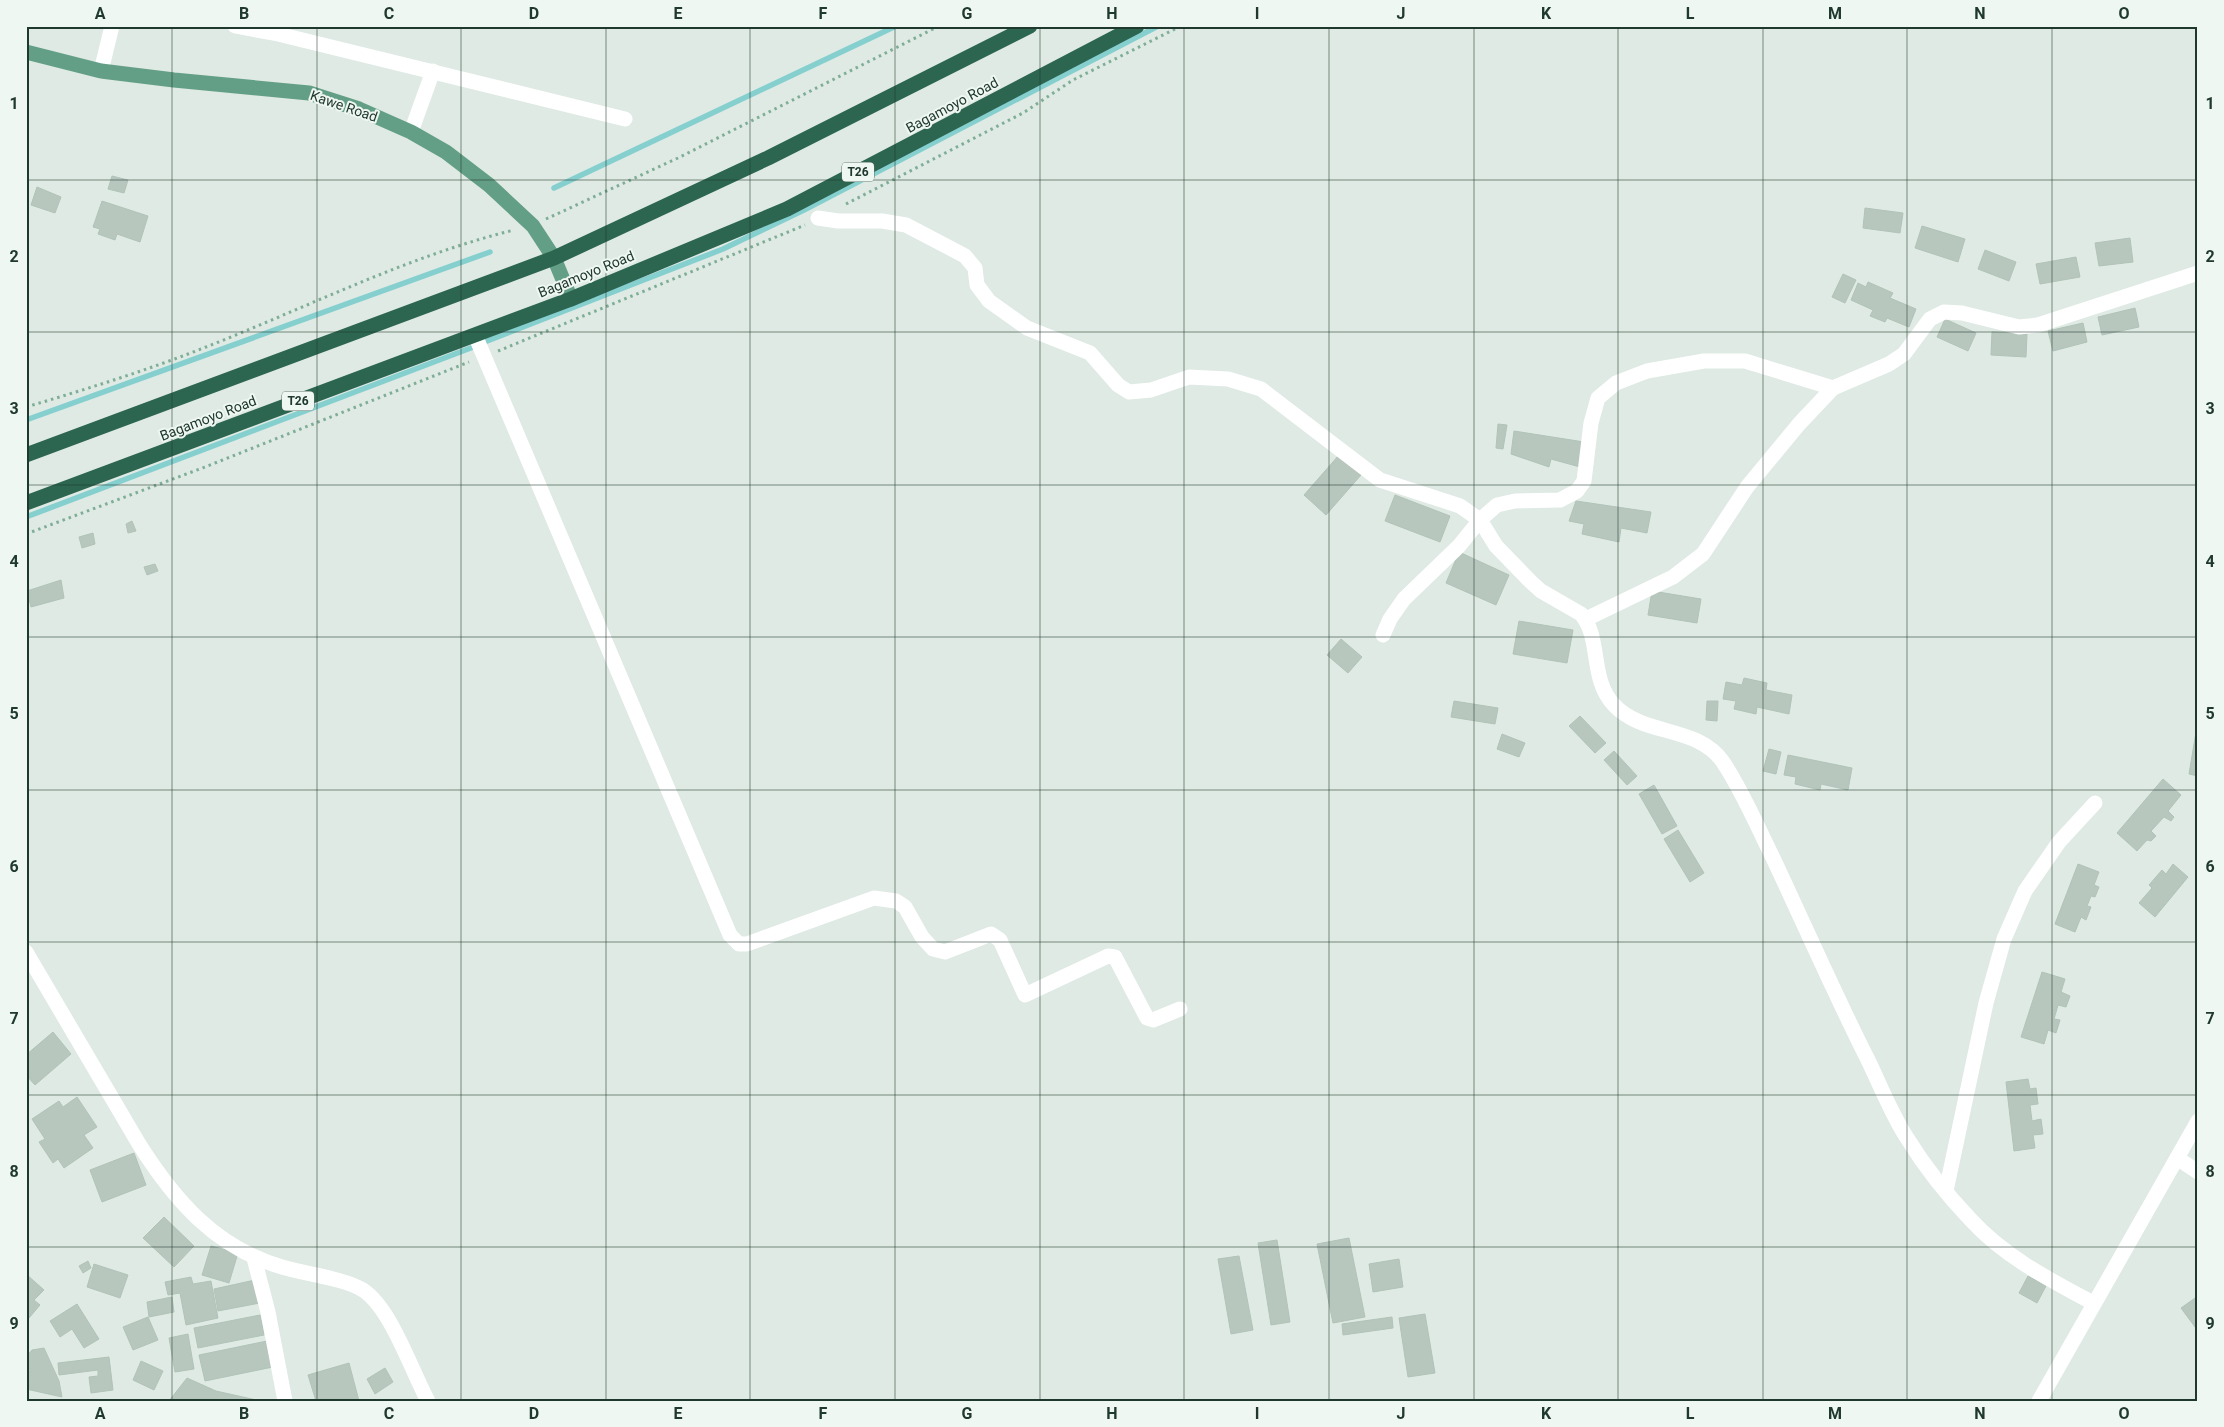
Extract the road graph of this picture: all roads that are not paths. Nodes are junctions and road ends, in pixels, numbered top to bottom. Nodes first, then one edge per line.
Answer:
1 (112, 26) edge
2 (234, 26) edge
3 (1030, 26) edge
4 (1137, 26) edge
5 (26, 52) edge
6 (101, 70) junction
7 (434, 71) junction
8 (625, 119) dead end
9 (410, 132) junction
10 (818, 218) dead end
11 (554, 258) junction
12 (2198, 273) edge
13 (571, 299) junction
14 (475, 335) junction
15 (1833, 388) junction
16 (26, 455) edge
17 (26, 504) edge
18 (1480, 520) junction
19 (1586, 619) junction
20 (1383, 635) dead end
21 (2095, 803) dead end
22 (26, 952) edge
23 (1180, 1009) dead end
24 (2198, 1121) edge
25 (2177, 1158) junction
26 (2198, 1172) edge
27 (1946, 1191) junction
28 (254, 1258) junction
29 (2093, 1303) junction
30 (284, 1401) edge
31 (428, 1401) edge
32 (2039, 1401) edge

1 - 6 street
2 - 7 street
3 - 11 highway, Bagamoyo Road
4 - 13 highway, Bagamoyo Road / T26
5 - 6 main road, Kawe Road
6 - 9 main road, Kawe Road
7 - 8 street
7 - 9 street
9 - 11 main road, Kawe Road
10 - 18 street
11 - 13 main road, Kawe Road
11 - 16 highway, Bagamoyo Road
12 - 15 street
13 - 14 highway, Bagamoyo Road / T26
14 - 17 highway, Bagamoyo Road / T26
14 - 23 street
15 - 18 street
15 - 19 street
18 - 19 street
18 - 20 street
19 - 27 street
21 - 27 street
22 - 28 street
24 - 25 street
25 - 26 street
25 - 29 street
27 - 29 street
28 - 30 street
28 - 31 street
29 - 32 street

